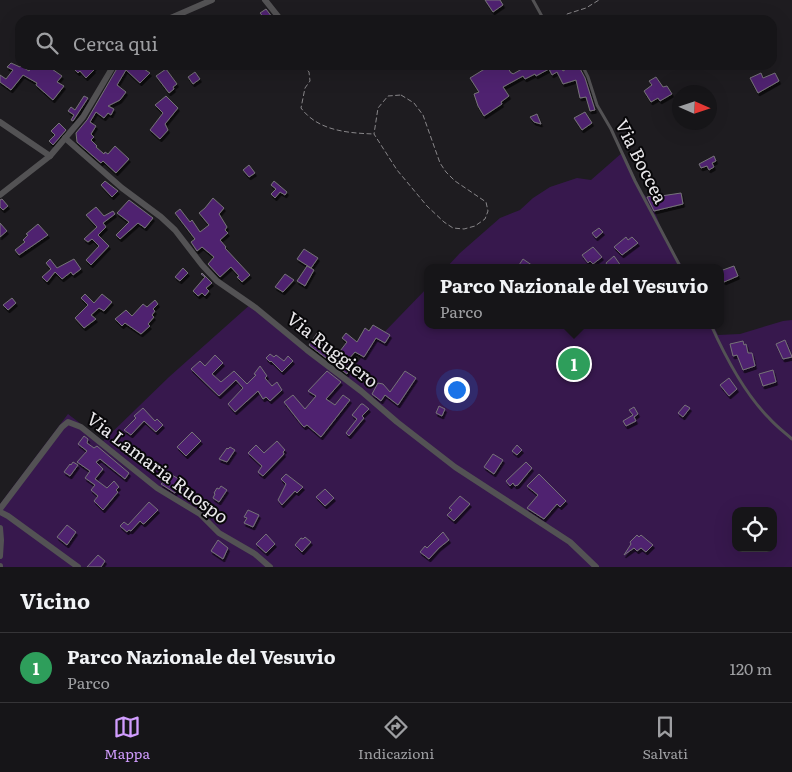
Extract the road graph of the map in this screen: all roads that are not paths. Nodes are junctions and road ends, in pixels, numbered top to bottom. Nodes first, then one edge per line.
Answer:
1 (212, 0) edge
2 (265, 0) edge
3 (532, 0) edge
4 (178, 15) edge
5 (277, 15) edge
6 (541, 15) edge
7 (111, 70) edge
8 (584, 70) edge
9 (0, 122) edge
10 (65, 138) junction
11 (50, 156) junction
12 (0, 195) edge
13 (679, 264) edge
14 (713, 329) edge
15 (792, 439) edge
16 (0, 511) edge
17 (0, 528) edge
18 (0, 556) edge
19 (78, 567) edge
20 (270, 567) edge
21 (596, 567) edge

1 - 4 street
2 - 5 street
3 - 6 lane
7 - 10 street
8 - 13 lane, Via Boccea
9 - 11 street
10 - 11 street
10 - 21 street, Via Ruggiero
11 - 12 street
14 - 15 lane
16 - 19 street
16 - 20 street, Via Lamaria Ruospo
17 - 18 street

